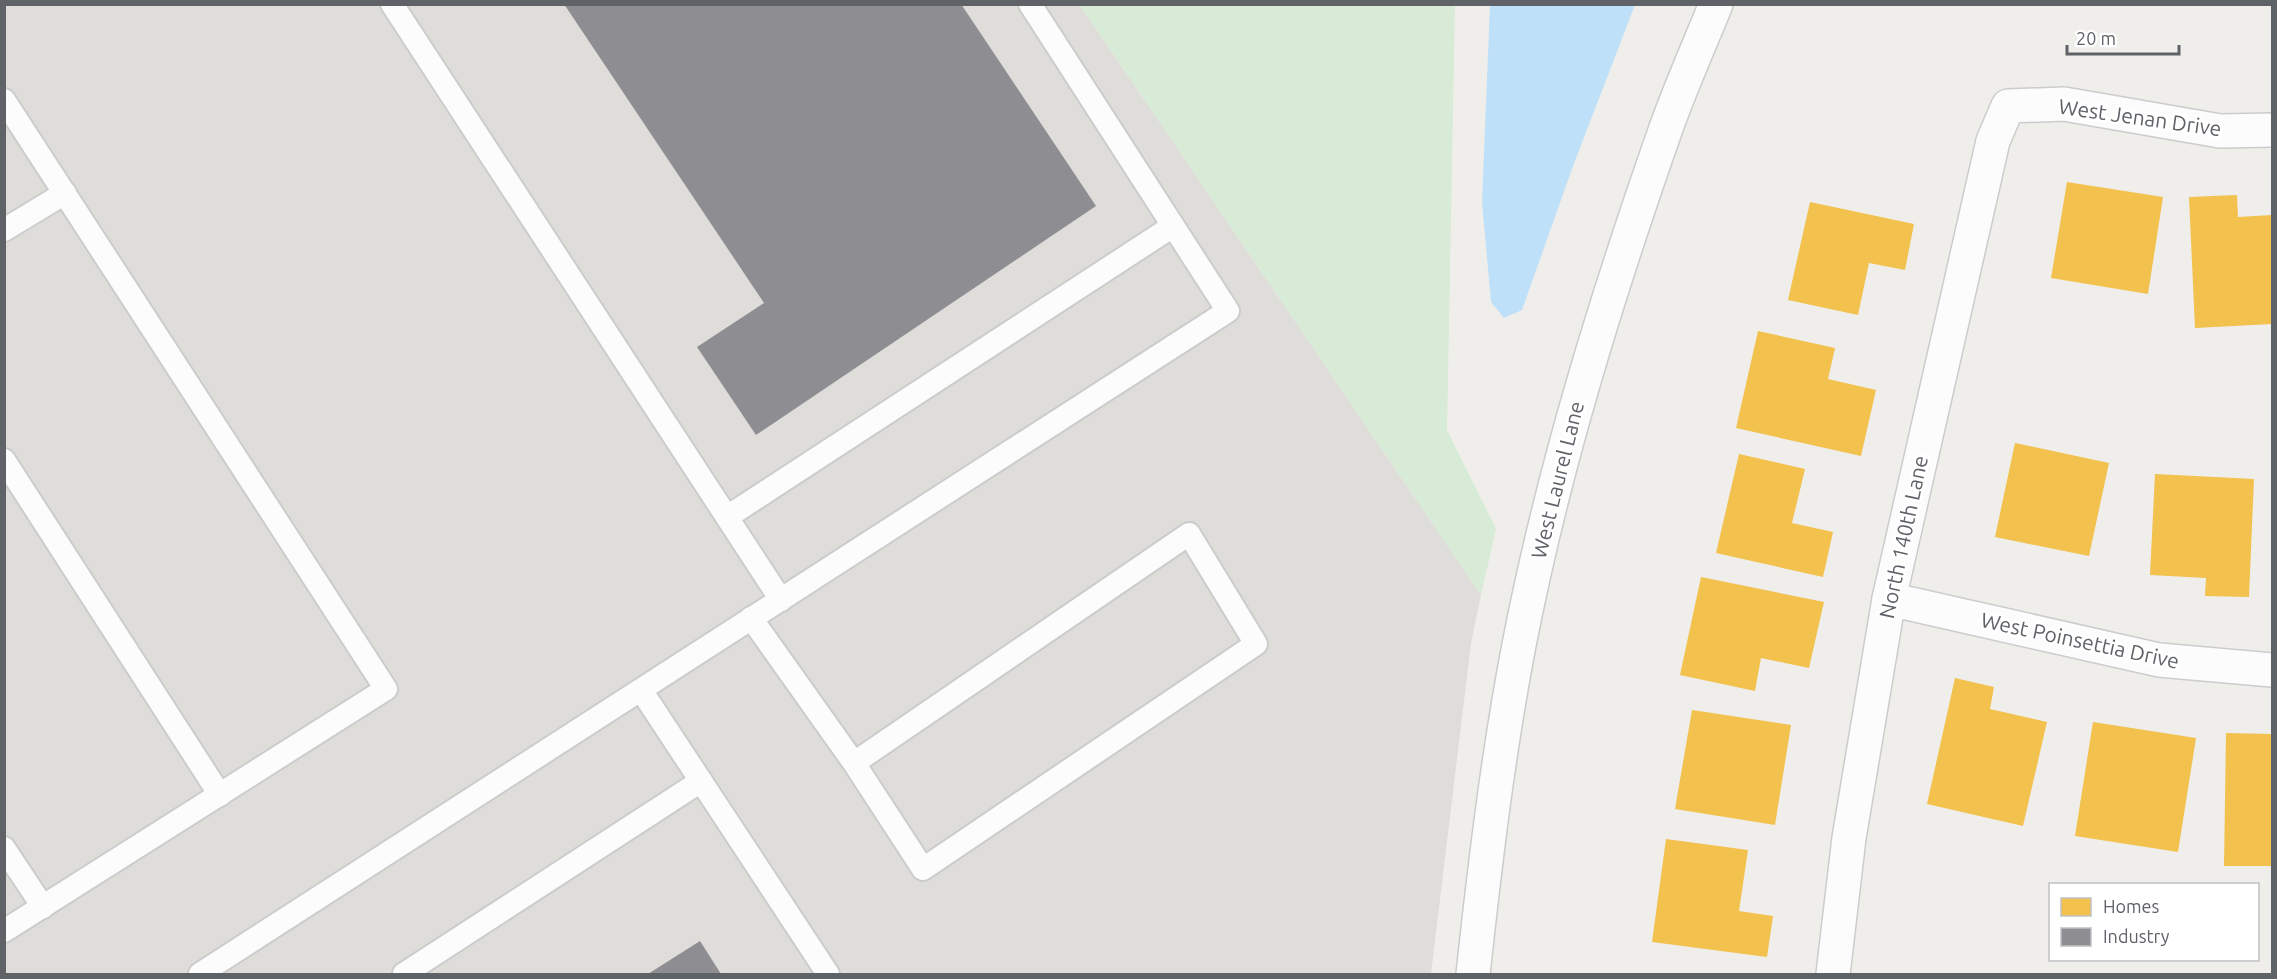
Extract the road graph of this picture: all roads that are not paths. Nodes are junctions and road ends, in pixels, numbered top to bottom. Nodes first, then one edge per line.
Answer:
1 (392, 4) edge
2 (1030, 4) edge
3 (1716, 4) edge
4 (4, 100) edge
5 (2008, 106) joint
6 (2272, 130) edge
7 (65, 192) junction
8 (1173, 226) junction
9 (4, 230) edge
10 (4, 459) edge
11 (727, 517) junction
12 (1889, 599) junction
13 (781, 600) junction
14 (751, 618) junction
15 (2272, 670) edge
16 (641, 690) junction
17 (854, 763) junction
18 (701, 781) junction
19 (220, 795) junction
20 (4, 848) edge
21 (43, 907) junction
22 (4, 931) edge
23 (200, 975) edge
24 (404, 975) edge
25 (828, 975) edge
26 (1473, 975) edge
27 (1833, 975) edge

1 - 11 lane
2 - 8 lane
3 - 26 street, West Laurel Lane
4 - 7 lane
5 - 6 street, West Jenan Drive
5 - 12 street, North 140th Lane
7 - 9 lane
7 - 19 lane
8 - 11 lane
8 - 13 lane
10 - 19 lane
11 - 13 lane
12 - 15 street, West Poinsettia Drive
12 - 27 street, North 140th Lane
13 - 14 lane
14 - 16 lane
14 - 17 lane
16 - 18 lane
16 - 23 lane
17 - 17 lane
18 - 24 lane
18 - 25 lane
19 - 21 lane
20 - 21 lane
21 - 22 lane

